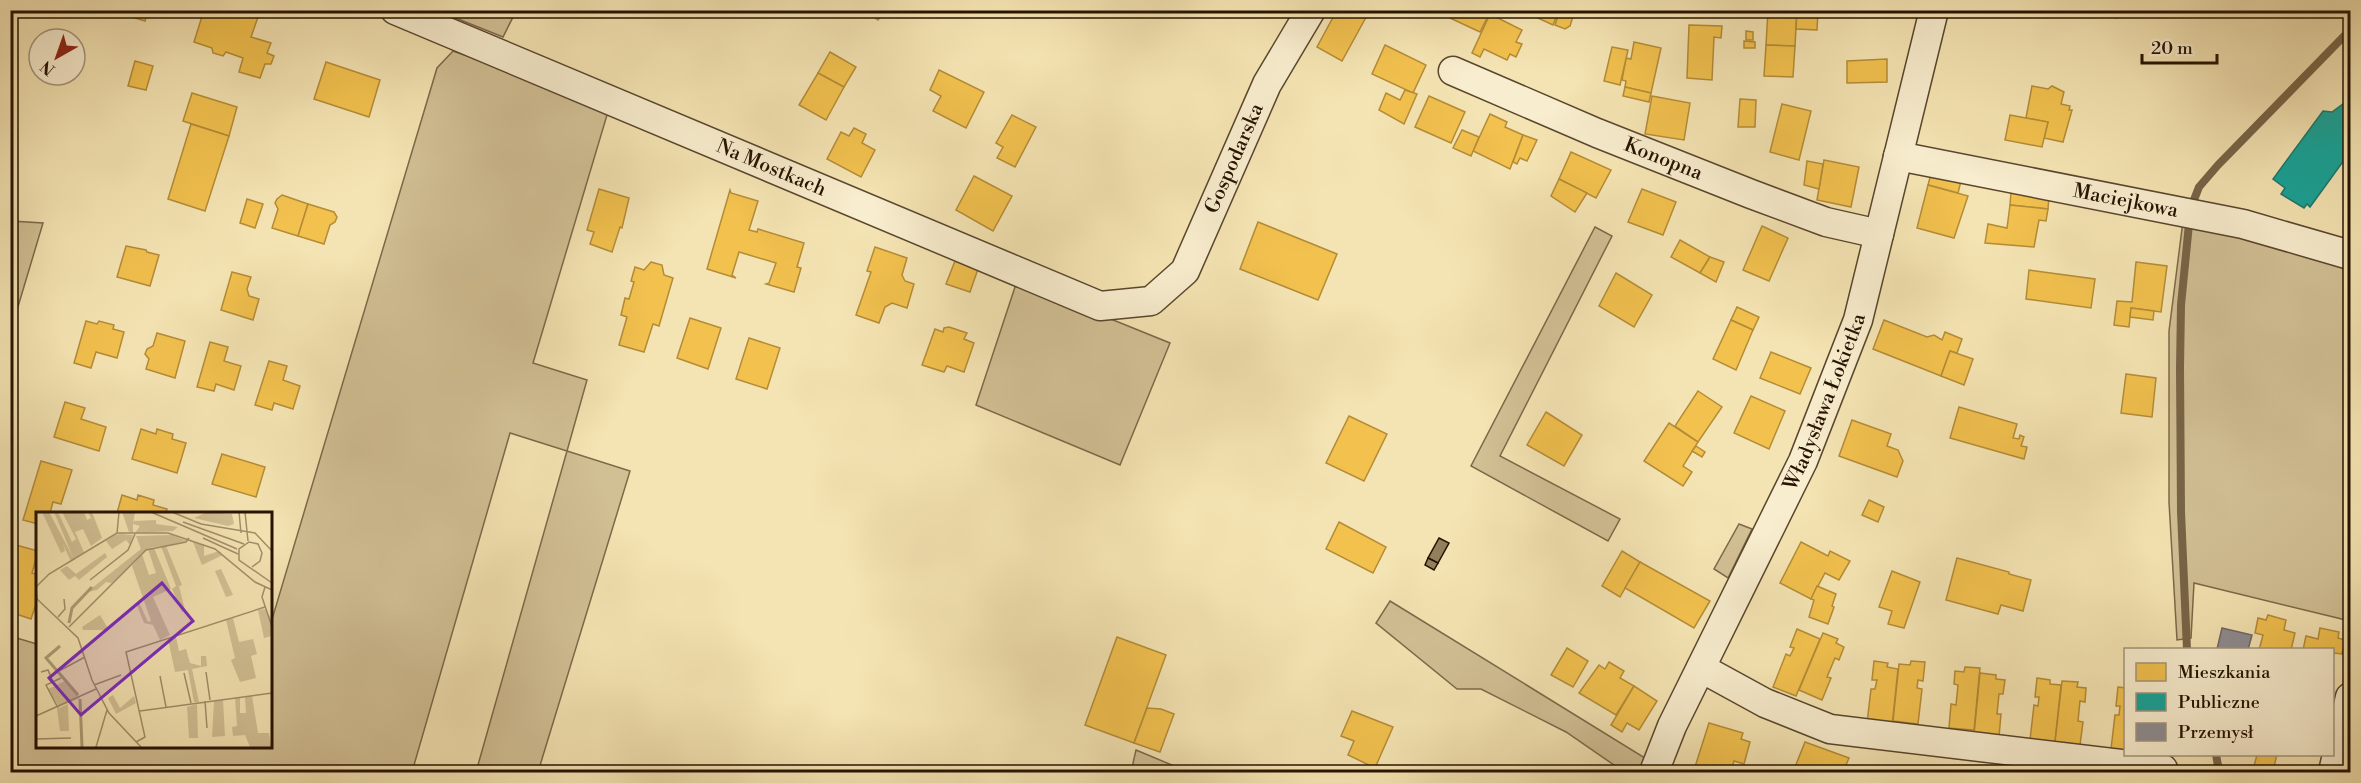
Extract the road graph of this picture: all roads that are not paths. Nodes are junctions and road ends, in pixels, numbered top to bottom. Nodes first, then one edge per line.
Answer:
1 (395, 10) edge
2 (1311, 10) edge
3 (1934, 10) edge
4 (1453, 71) dead end
5 (1898, 156) junction
6 (1879, 234) junction
7 (2350, 255) edge
8 (1151, 301) joint
9 (1701, 668) junction
10 (2334, 689) edge
11 (2350, 695) edge
12 (2163, 769) dead end
13 (1654, 772) edge
14 (2333, 772) edge

1 - 8 street, Na Mostkach
2 - 8 street, Gospodarska
3 - 5 street, Władysława Łokietka
4 - 6 street, Konopna
5 - 6 street, Władysława Łokietka
5 - 7 street, Maciejkowa
6 - 9 street, Władysława Łokietka
9 - 12 street
9 - 13 street, Władysława Łokietka
10 - 11 street
11 - 14 street

